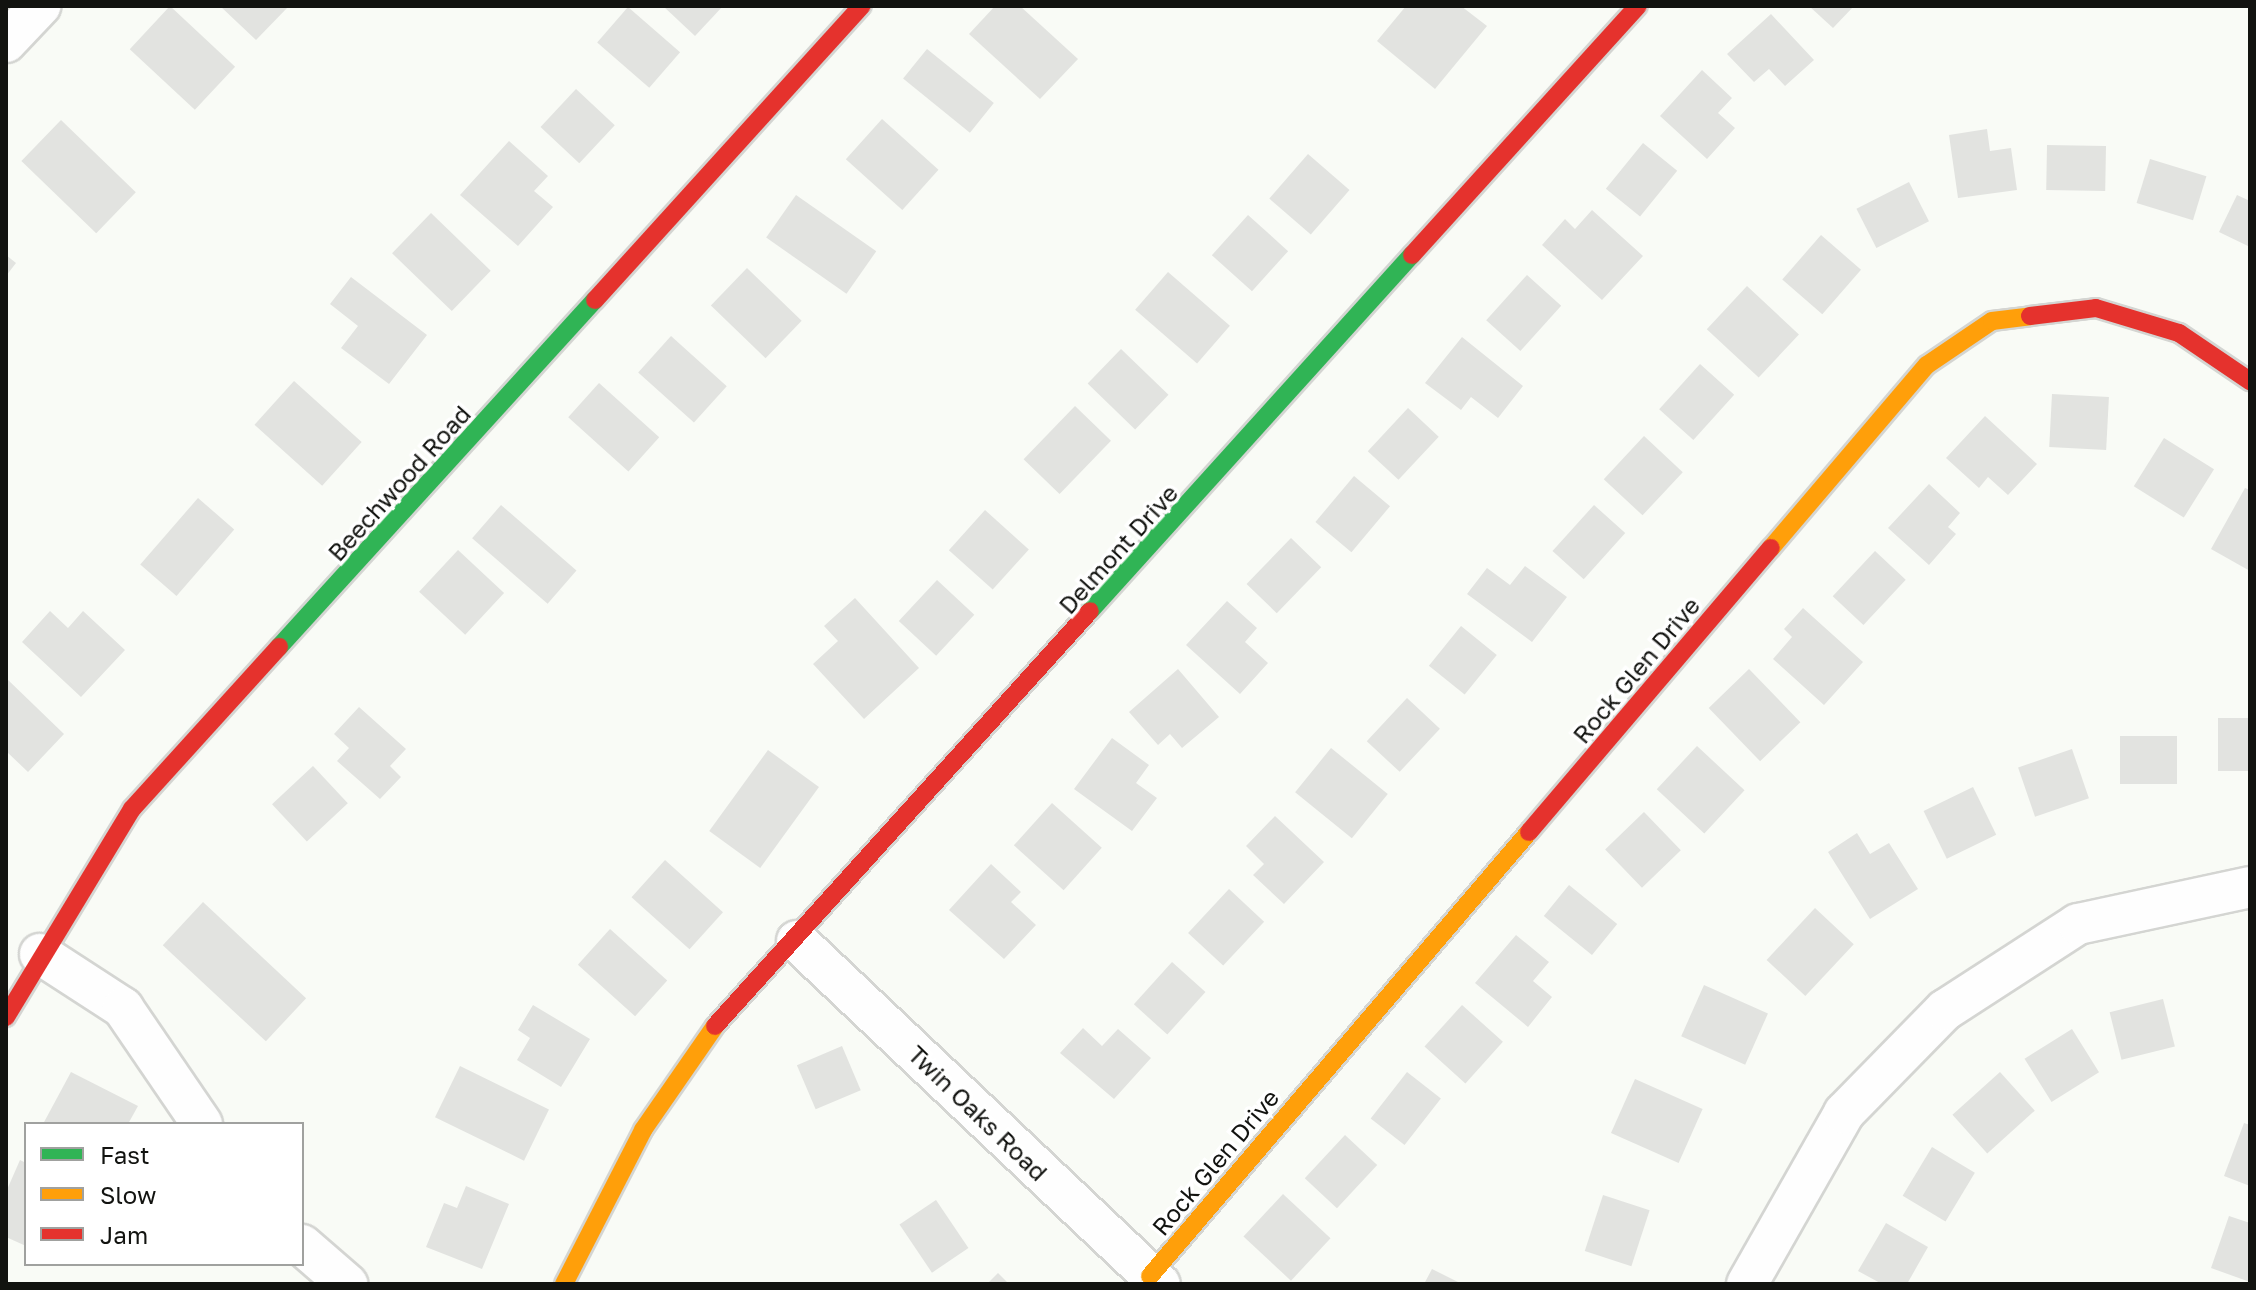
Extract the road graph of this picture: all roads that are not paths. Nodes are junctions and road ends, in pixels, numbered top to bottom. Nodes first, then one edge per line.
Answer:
1 (40, 6) edge
2 (862, 6) edge
3 (1638, 6) edge
4 (6, 42) edge
5 (2250, 381) edge
6 (2250, 887) edge
7 (797, 941) junction
8 (40, 954) junction
9 (6, 1017) edge
10 (201, 1122) edge
11 (304, 1247) edge
12 (1155, 1280) edge
13 (347, 1284) edge
14 (564, 1284) edge
15 (1747, 1284) edge

1 - 4 street
2 - 8 street, Beechwood Road
3 - 7 street, Delmont Drive
5 - 12 street, Rock Glen Drive
6 - 15 street
7 - 12 street, Twin Oaks Road
7 - 14 street, Delmont Drive
8 - 9 street, Beechwood Road
8 - 10 street
11 - 13 street

